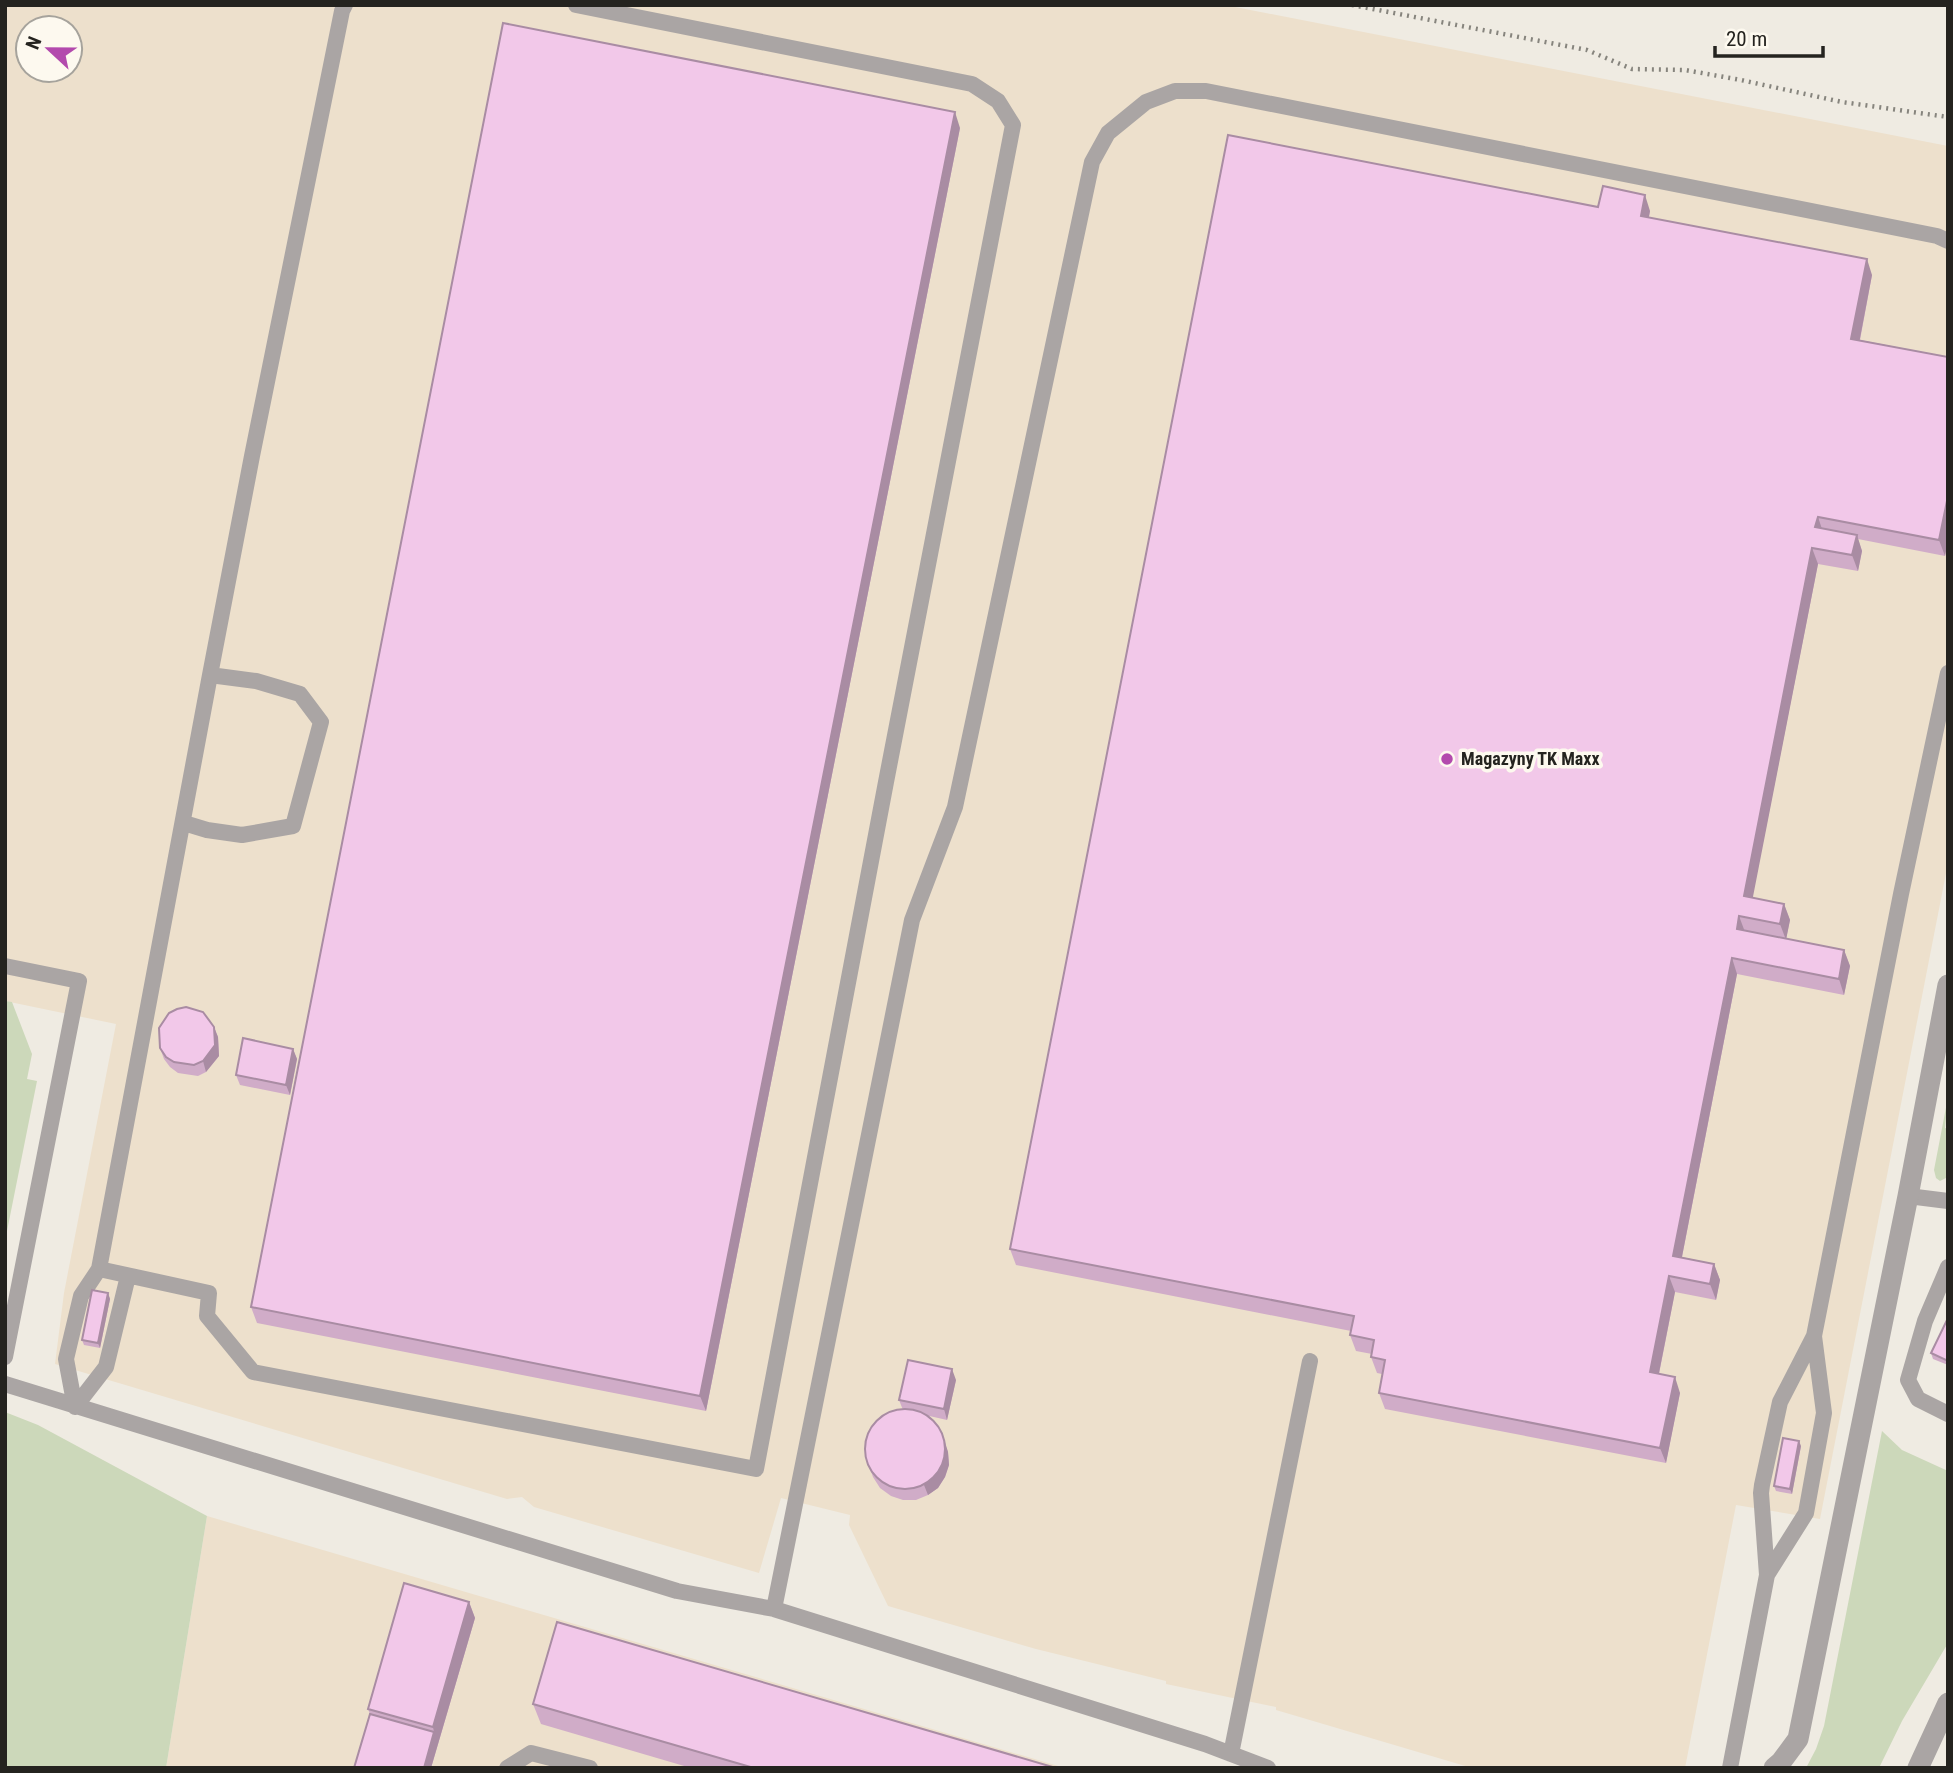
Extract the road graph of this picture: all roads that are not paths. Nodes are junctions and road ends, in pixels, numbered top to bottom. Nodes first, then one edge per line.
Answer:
1 (345, 5) edge
2 (576, 5) edge
3 (1948, 241) edge
4 (1948, 673) edge
5 (210, 675) junction
6 (184, 823) junction
7 (5, 966) edge
8 (1948, 985) edge
9 (1908, 1196) junction
10 (1948, 1200) edge
11 (1948, 1267) edge
12 (99, 1269) junction
13 (128, 1276) junction
14 (1814, 1336) junction
15 (5, 1357) edge
16 (1310, 1361) dead end
17 (5, 1384) edge
18 (75, 1407) junction
19 (1948, 1414) edge
20 (1767, 1575) junction
21 (774, 1609) junction
22 (1948, 1703) edge
23 (1231, 1754) junction
24 (508, 1768) edge
25 (590, 1768) edge
26 (1268, 1768) edge
27 (1730, 1768) edge
28 (1774, 1768) edge
29 (1918, 1768) edge

1 - 5 lane
2 - 13 lane
3 - 21 lane
4 - 14 lane
5 - 6 lane
5 - 6 lane
6 - 12 lane
7 - 15 lane
8 - 9 street
9 - 10 lane
9 - 28 street
11 - 19 lane
12 - 13 lane
12 - 18 lane
13 - 18 lane
14 - 20 lane
14 - 20 lane
16 - 23 lane
17 - 18 lane
18 - 21 lane
20 - 27 lane
21 - 23 lane
22 - 29 street
23 - 26 lane
24 - 25 lane

